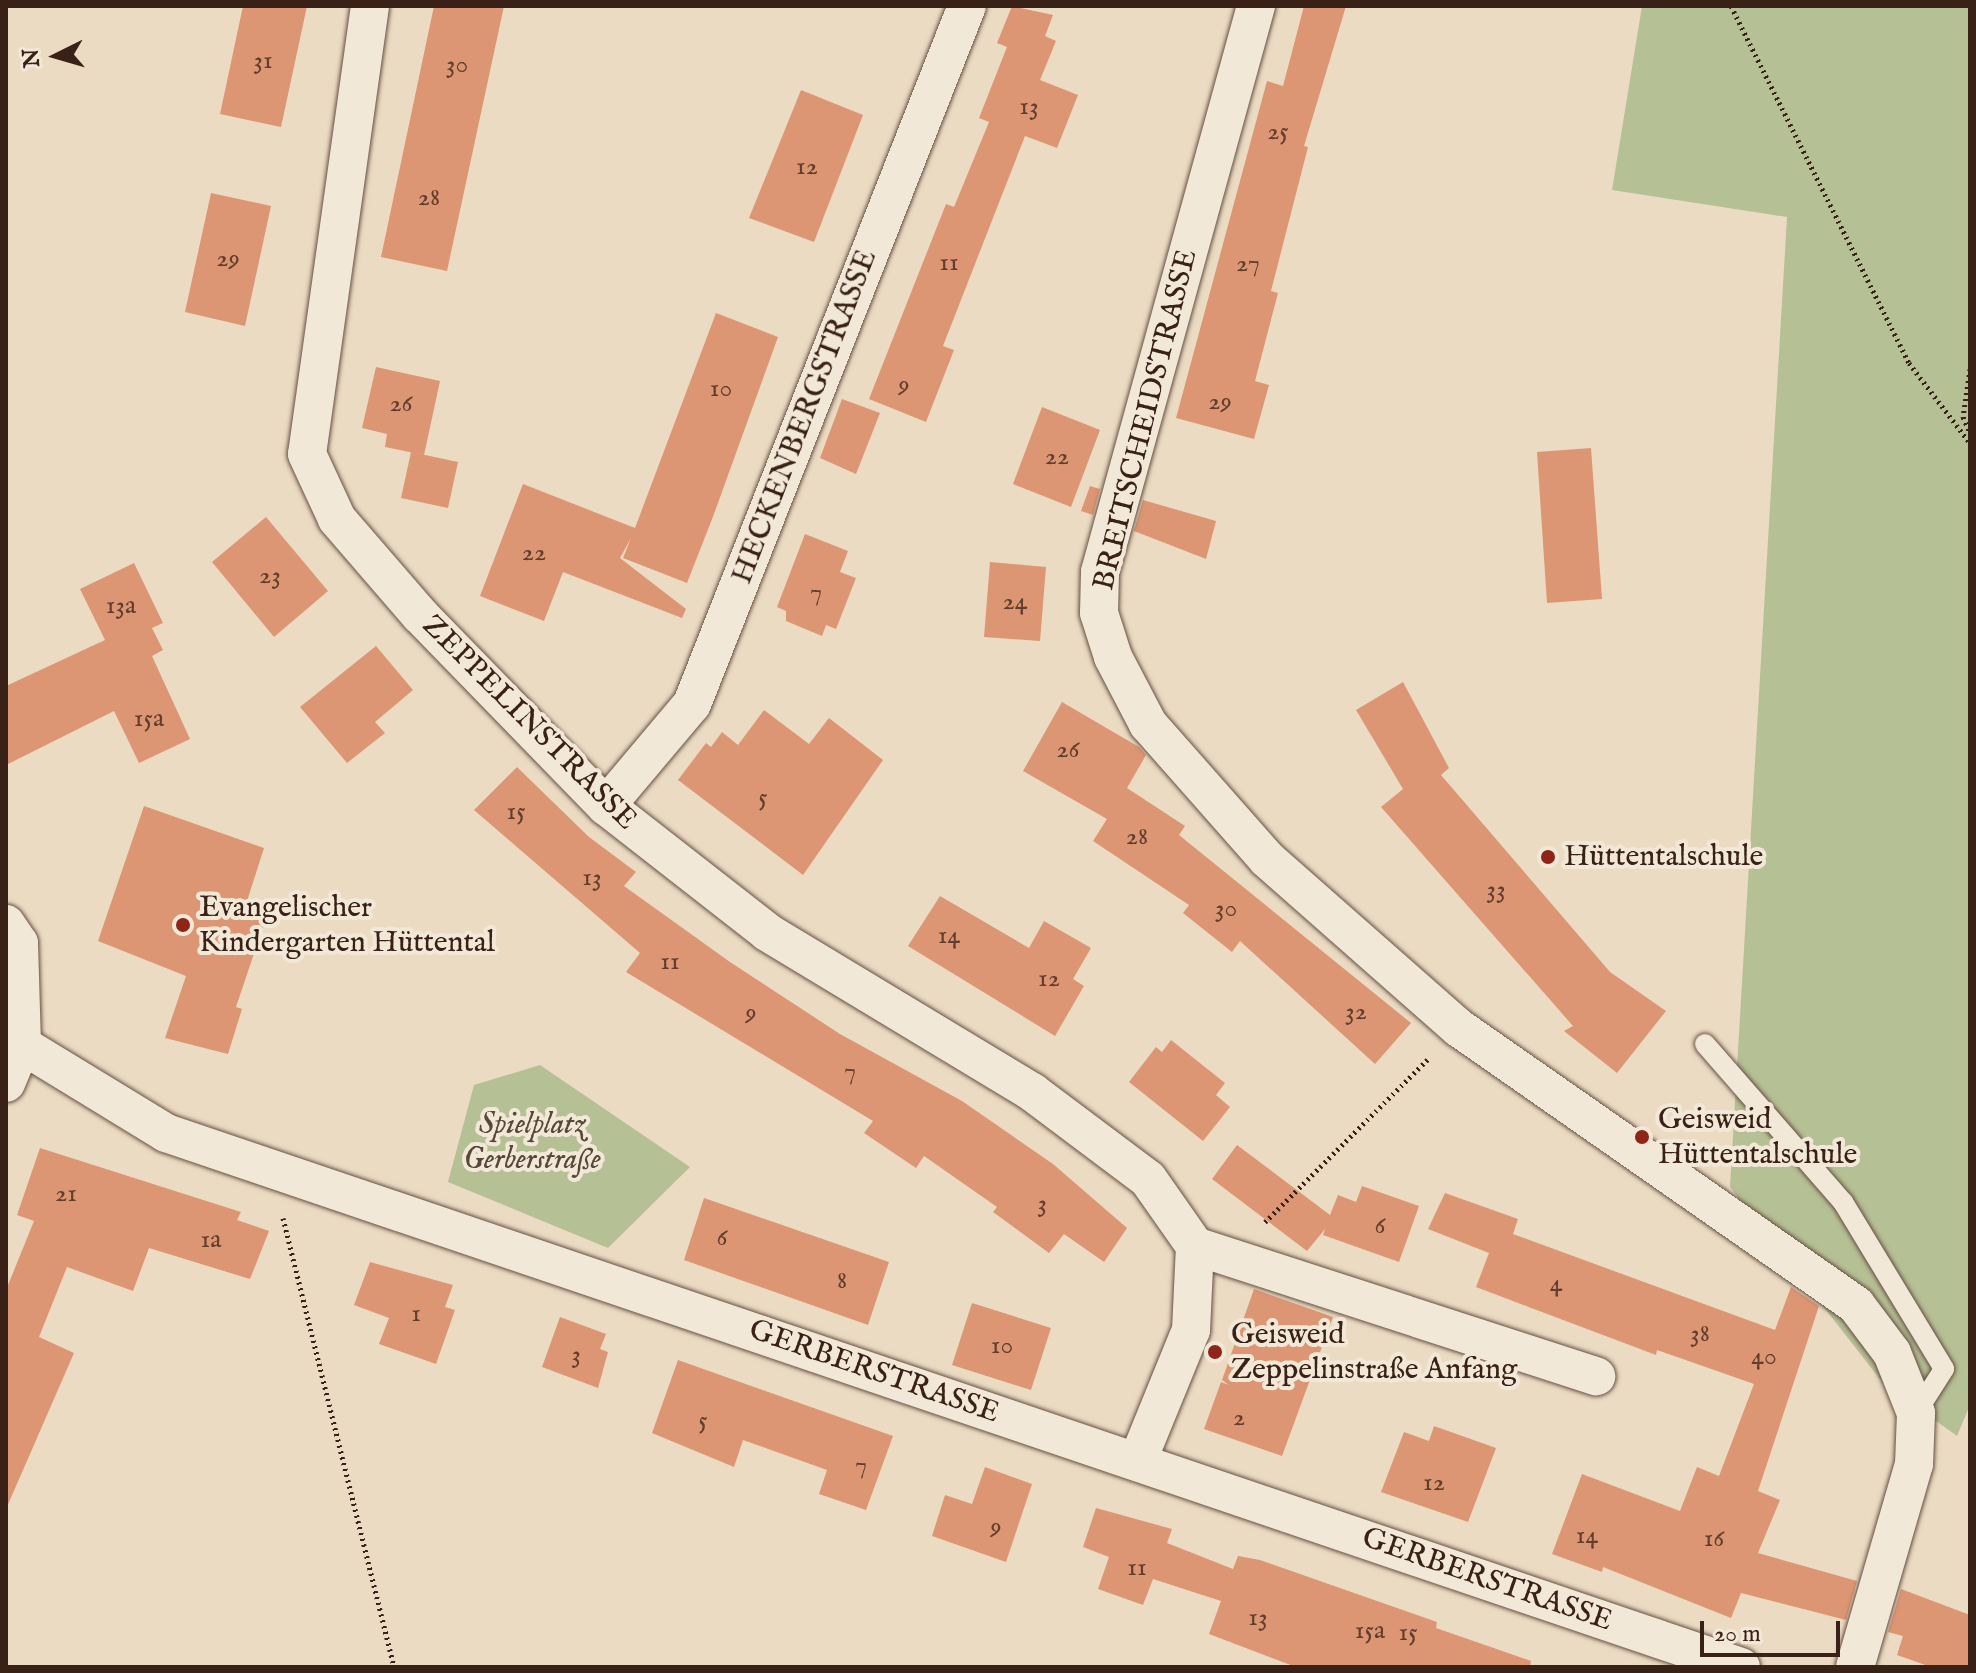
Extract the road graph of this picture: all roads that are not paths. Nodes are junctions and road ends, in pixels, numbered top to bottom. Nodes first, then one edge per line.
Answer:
1 (370, 6) edge
2 (967, 6) edge
3 (1256, 6) edge
4 (606, 806) junction
5 (6, 924) edge
6 (1705, 1044) dead end
7 (22, 1045) junction
8 (6, 1083) edge
9 (1195, 1246) junction
10 (1596, 1376) dead end
11 (1916, 1413) junction
12 (1138, 1460) junction
13 (1741, 1667) edge
14 (1855, 1667) edge

1 - 4 street, ZEPPELINSTRASSE
2 - 4 street, HECKENBERGSTRASSE
3 - 11 street, BREITSCHEIDSTRASSE
4 - 9 street, ZEPPELINSTRASSE
5 - 7 street
6 - 11 lane
7 - 8 street
7 - 12 street, GERBERSTRASSE
9 - 10 street
9 - 12 street
11 - 14 street, BREITSCHEIDSTRASSE
12 - 13 street, GERBERSTRASSE

